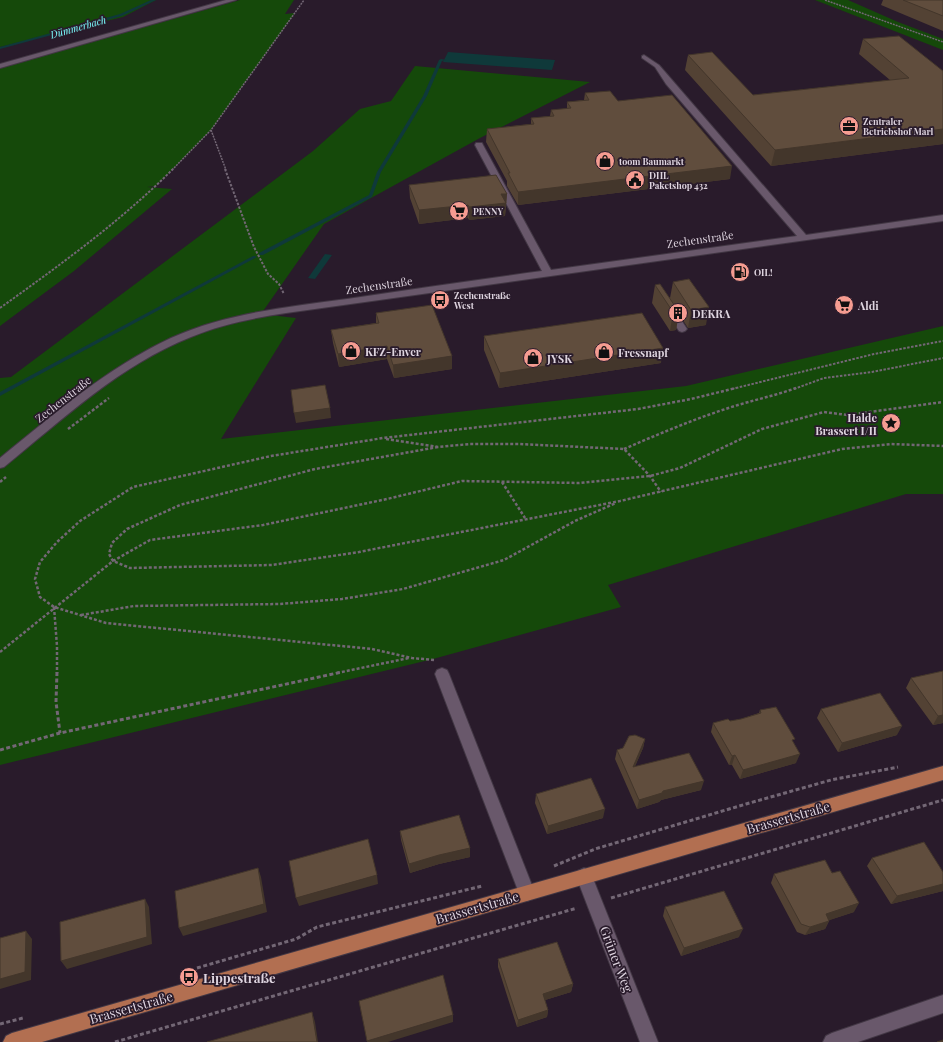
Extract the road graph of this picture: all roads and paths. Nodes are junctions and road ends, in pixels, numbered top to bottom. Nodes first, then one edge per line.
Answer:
1 (233, 0) edge
2 (304, 0) edge
3 (825, 0) edge
4 (943, 42) edge
5 (644, 57) dead end
6 (0, 66) edge
7 (211, 130) junction
8 (479, 145) dead end
9 (943, 218) edge
10 (803, 237) junction
11 (548, 273) junction
12 (284, 294) dead end
13 (663, 300) edge
14 (0, 308) edge
15 (682, 329) dead end
16 (943, 341) edge
17 (943, 358) edge
18 (113, 394) dead end
19 (943, 402) edge
20 (63, 433) dead end
21 (383, 438) junction
22 (943, 446) edge
23 (438, 447) junction
24 (624, 449) junction
25 (0, 464) edge
26 (650, 476) junction
27 (6, 477) dead end
28 (0, 482) edge
29 (502, 482) junction
30 (661, 492) junction
31 (620, 501) junction
32 (524, 518) junction
33 (113, 561) junction
34 (54, 607) junction
35 (78, 616) junction
36 (0, 652) edge
37 (412, 658) junction
38 (442, 674) joint
39 (60, 733) junction
40 (0, 750) edge
41 (902, 766) dead end
42 (943, 773) edge
43 (943, 800) edge
44 (553, 866) dead end
45 (584, 876) junction
46 (486, 885) dead end
47 (527, 893) junction
48 (595, 903) junction
49 (191, 969) dead end
50 (943, 1004) edge
51 (12, 1042) edge
52 (115, 1042) edge
53 (649, 1042) edge
54 (832, 1042) edge

1 - 6 street
2 - 7 path
3 - 4 path
5 - 10 street
7 - 12 path
7 - 14 path
8 - 11 street
9 - 10 street, Zechenstraße
10 - 11 street, Zechenstraße
11 - 25 street, Zechenstraße
13 - 15 street
16 - 21 path
17 - 24 path
18 - 20 path
19 - 26 path
21 - 23 path
21 - 34 path
22 - 30 path
23 - 24 path
23 - 33 path
24 - 26 path
26 - 29 path
26 - 30 path
27 - 28 path
29 - 32 path
29 - 33 path
30 - 31 path
31 - 32 path
31 - 35 path
32 - 33 path
33 - 34 path
34 - 35 path
34 - 36 path
34 - 39 path
35 - 37 path
37 - 38 path
37 - 39 path
38 - 47 street
39 - 40 path
41 - 44 path
42 - 45 main road, Brassertstraße
43 - 48 path
45 - 47 main road, Brassertstraße
45 - 48 street, Grüner Weg
46 - 49 path
47 - 51 main road, Brassertstraße
48 - 52 path
48 - 53 street, Grüner Weg
50 - 54 street

